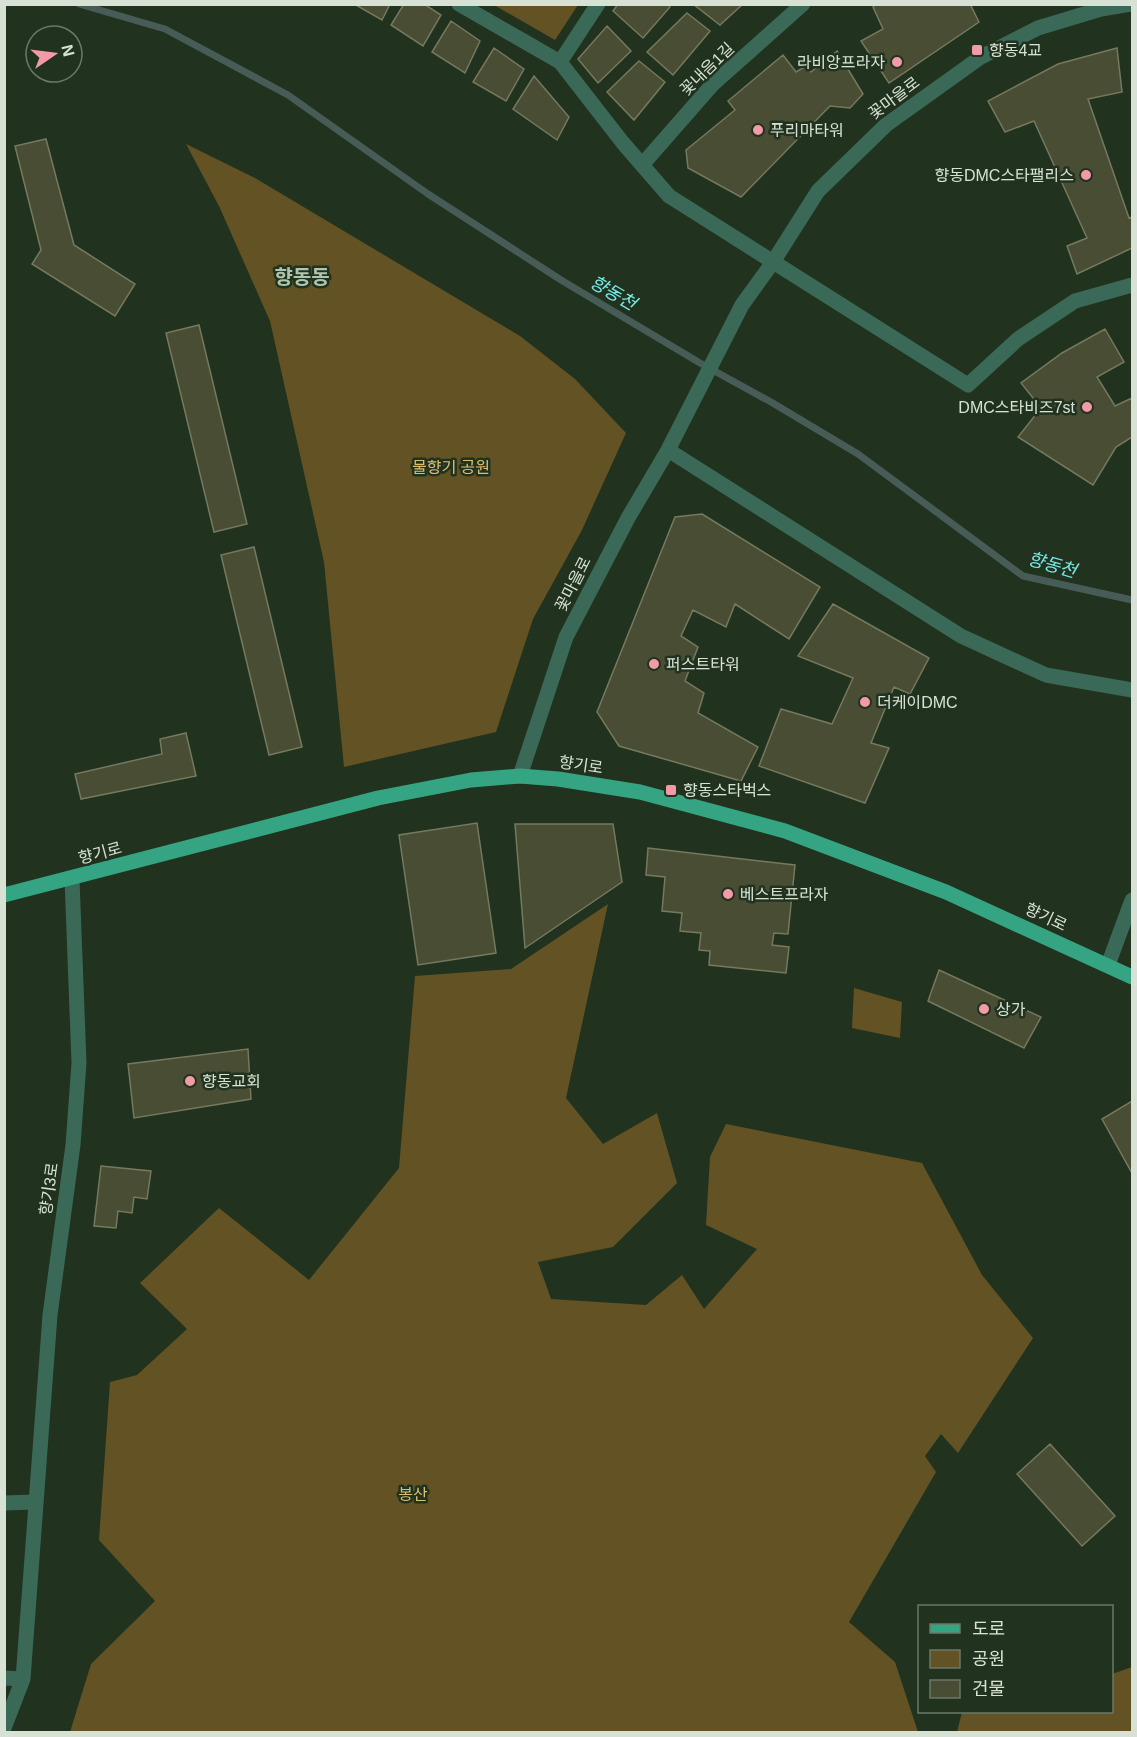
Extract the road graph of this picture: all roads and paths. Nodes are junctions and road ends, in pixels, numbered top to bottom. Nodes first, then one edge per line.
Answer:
1 (459, 4) edge
2 (598, 4) edge
3 (803, 4) edge
4 (1131, 4) edge
5 (1123, 5) edge
6 (560, 62) junction
7 (642, 165) junction
8 (773, 262) junction
9 (1132, 285) edge
10 (668, 450) junction
11 (1132, 690) edge
12 (520, 776) junction
13 (72, 879) junction
14 (4, 895) edge
15 (1132, 900) edge
16 (1108, 965) junction
17 (1132, 977) edge
18 (35, 1502) junction
19 (4, 1503) edge
20 (4, 1678) edge
21 (22, 1679) junction
22 (4, 1728) edge

1 - 6 street
2 - 6 street
3 - 7 street, 꽃내음1길
4 - 5 street, 꽃마을로
5 - 8 street, 꽃마을로
6 - 7 street
7 - 8 street
8 - 9 street
8 - 10 street, 꽃마을로
10 - 11 street
10 - 12 street, 꽃마을로
12 - 13 main road, 향기로
12 - 16 main road, 향기로
13 - 14 main road, 향기로
13 - 18 street, 향기3로
15 - 16 street
16 - 17 main road, 향기로
18 - 19 street
18 - 21 street, 향기3로
20 - 21 street
21 - 22 street, 향기3로

